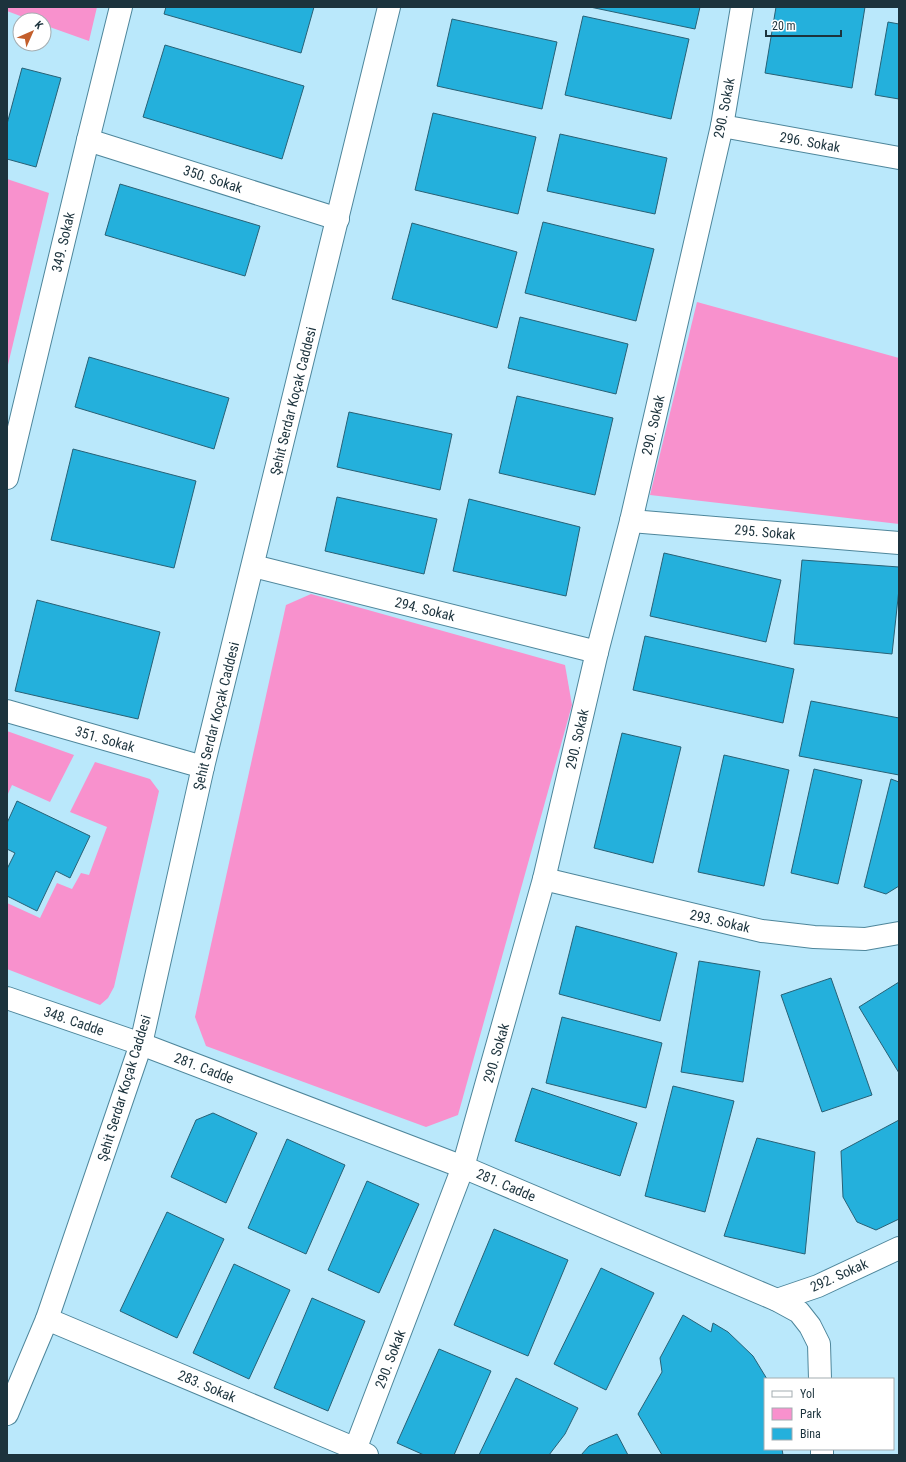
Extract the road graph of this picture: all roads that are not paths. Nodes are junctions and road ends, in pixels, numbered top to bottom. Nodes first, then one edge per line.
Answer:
1 (121, 7) edge
2 (389, 7) edge
3 (742, 7) edge
4 (722, 126) junction
5 (88, 140) junction
6 (899, 158) edge
7 (338, 219) junction
8 (7, 478) edge
9 (631, 521) junction
10 (899, 543) edge
11 (253, 566) junction
12 (597, 652) junction
13 (7, 711) edge
14 (203, 767) junction
15 (544, 879) junction
16 (899, 933) edge
17 (7, 998) edge
18 (141, 1044) junction
19 (463, 1167) junction
20 (899, 1248) edge
21 (777, 1300) junction
22 (47, 1319) junction
23 (820, 1378) edge
24 (7, 1414) edge
25 (359, 1453) edge

1 - 5 street, 349. Sokak
2 - 7 street, Şehit Serdar Koçak Caddesi
3 - 4 street, 290. Sokak
4 - 6 street, 296. Sokak
4 - 9 street, 290. Sokak
5 - 7 street, 350. Sokak
5 - 8 street, 349. Sokak
7 - 11 street, Şehit Serdar Koçak Caddesi
9 - 10 street, 295. Sokak
9 - 12 street, 290. Sokak
11 - 12 street, 294. Sokak
11 - 14 street, Şehit Serdar Koçak Caddesi
12 - 15 street, 290. Sokak
13 - 14 street, 351. Sokak
14 - 18 street, Şehit Serdar Koçak Caddesi
15 - 16 street, 293. Sokak
15 - 19 street, 290. Sokak
17 - 18 street, 348. Cadde
18 - 19 street, 281. Cadde
18 - 22 street, Şehit Serdar Koçak Caddesi
19 - 21 street, 281. Cadde
19 - 25 street, 290. Sokak
20 - 21 street, 292. Sokak
21 - 23 street, 281. Cadde
22 - 24 street, Şehit Serdar Koçak Caddesi
22 - 25 street, 283. Sokak

